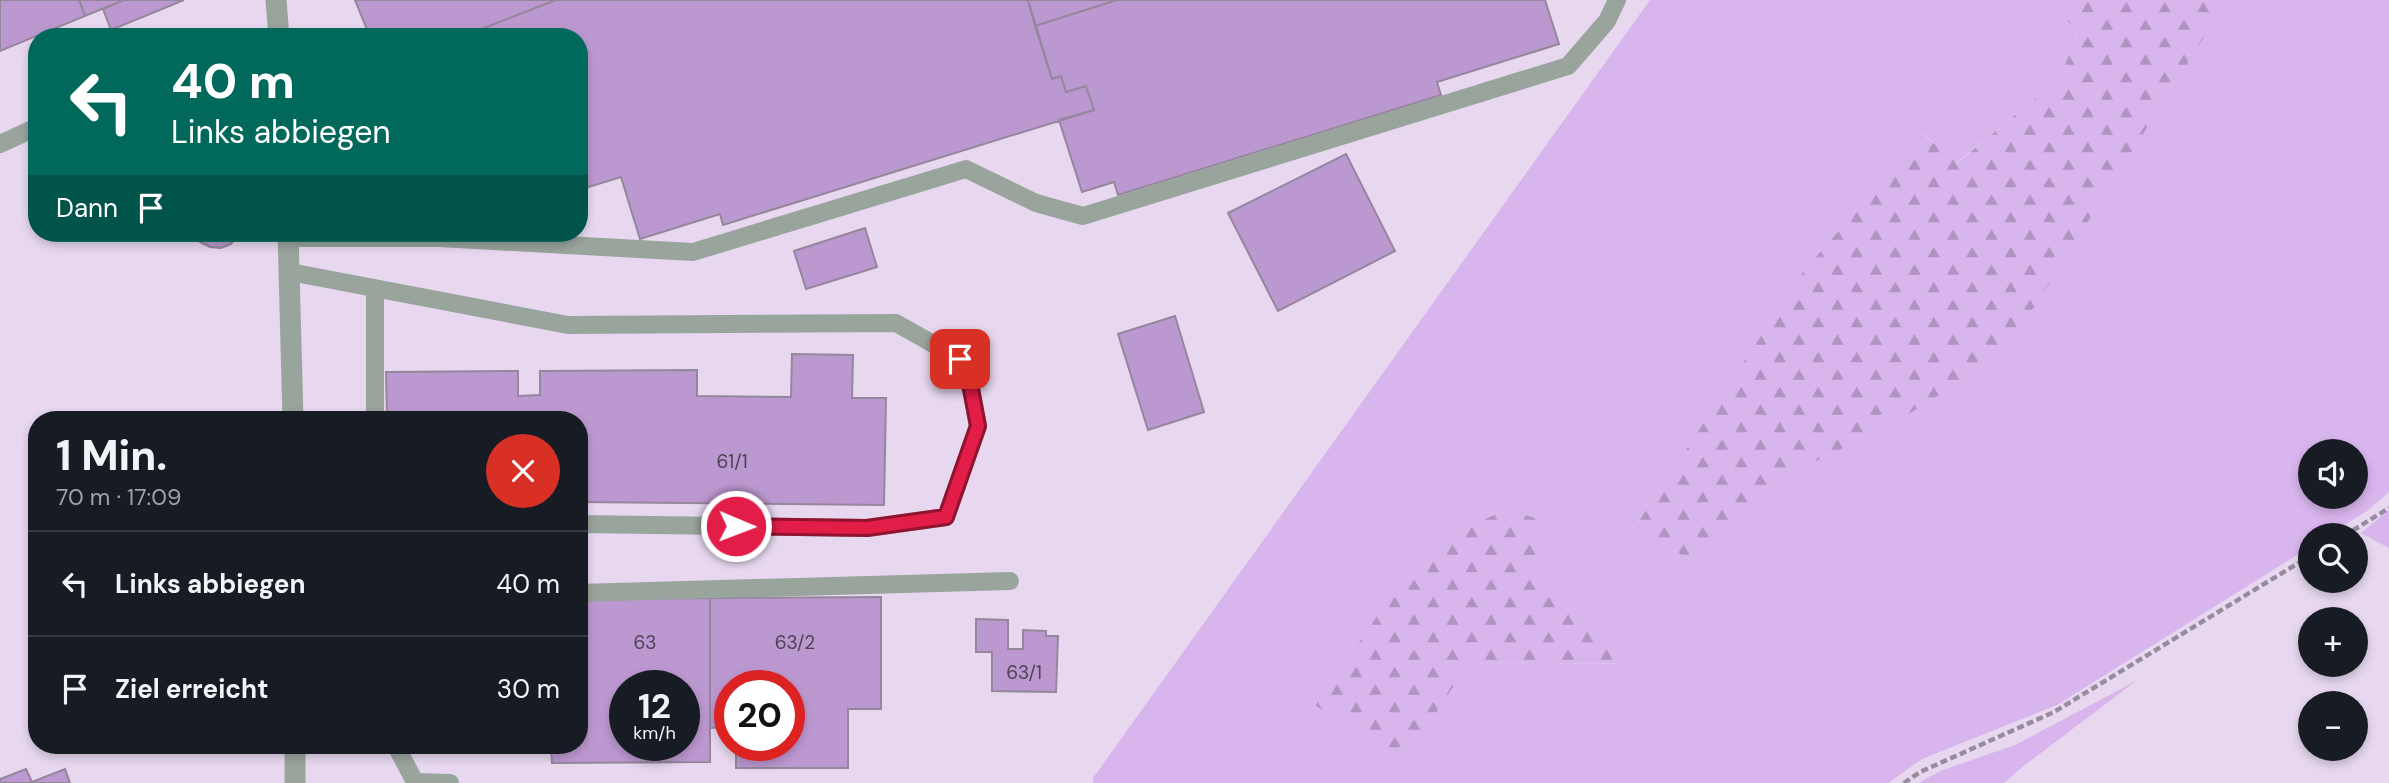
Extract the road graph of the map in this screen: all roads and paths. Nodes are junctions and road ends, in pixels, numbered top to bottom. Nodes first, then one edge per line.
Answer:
1 (276, 0) edge
2 (1617, 0) edge
3 (278, 28) edge
4 (28, 131) edge
5 (0, 144) edge
6 (288, 242) edge
7 (524, 242) edge
8 (290, 272) junction
9 (375, 288) junction
10 (293, 411) edge
11 (374, 411) edge
12 (2389, 508) edge
13 (2365, 523) edge
14 (588, 524) edge
15 (2298, 563) edge
16 (1010, 581) dead end
17 (588, 593) edge
18 (295, 754) edge
19 (400, 754) edge
20 (295, 783) edge
21 (450, 783) edge
22 (1904, 783) edge

1 - 3 street
2 - 7 lane
4 - 5 lane
6 - 8 street
8 - 9 lane
8 - 10 street
9 - 11 lane
9 - 14 lane
12 - 13 path
15 - 22 path
16 - 17 lane
18 - 20 street
19 - 21 lane

